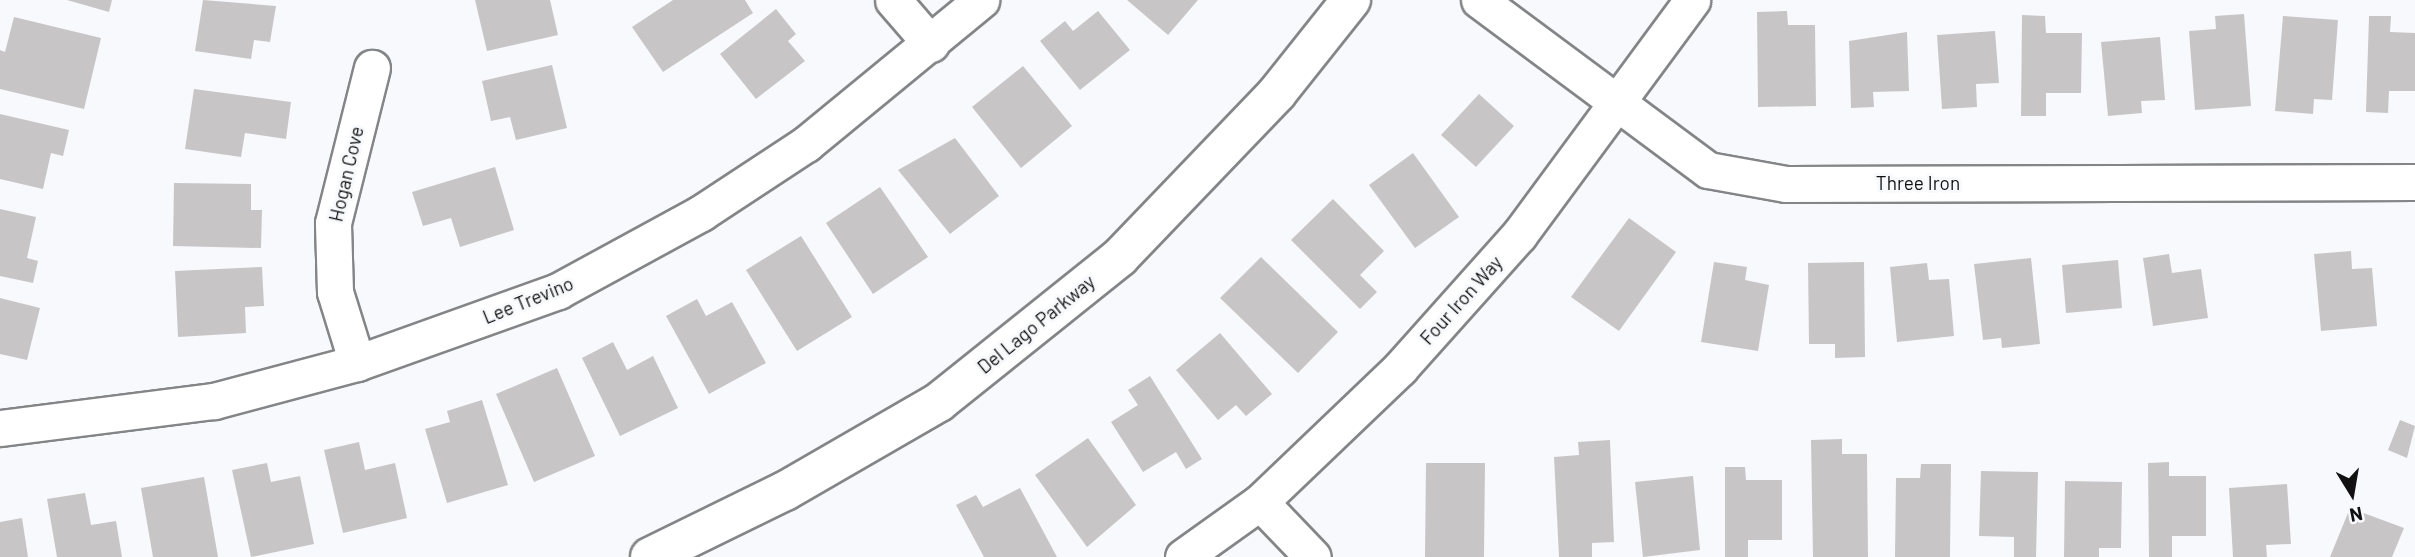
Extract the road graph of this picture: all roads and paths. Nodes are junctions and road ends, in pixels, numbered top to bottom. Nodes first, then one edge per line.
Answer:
1 (893, 0) edge
2 (981, 0) edge
3 (1351, 0) edge
4 (1479, 0) edge
5 (1692, 0) edge
6 (931, 44) junction
7 (372, 68) dead end
8 (1615, 105) junction
9 (2415, 182) edge
10 (357, 363) junction
11 (0, 428) edge
12 (1260, 502) junction
13 (650, 557) edge
14 (1183, 557) edge
15 (1313, 557) edge

1 - 6 street
2 - 6 street, Lee Trevino
3 - 13 street, Del Lago Parkway
4 - 8 street, Three Iron
5 - 8 street, Four Iron Way
6 - 10 street, Lee Trevino
7 - 10 street, Hogan Cove
8 - 9 street, Three Iron
8 - 12 street, Four Iron Way
10 - 11 street, Lee Trevino
12 - 14 street, Four Iron Way
12 - 15 street

